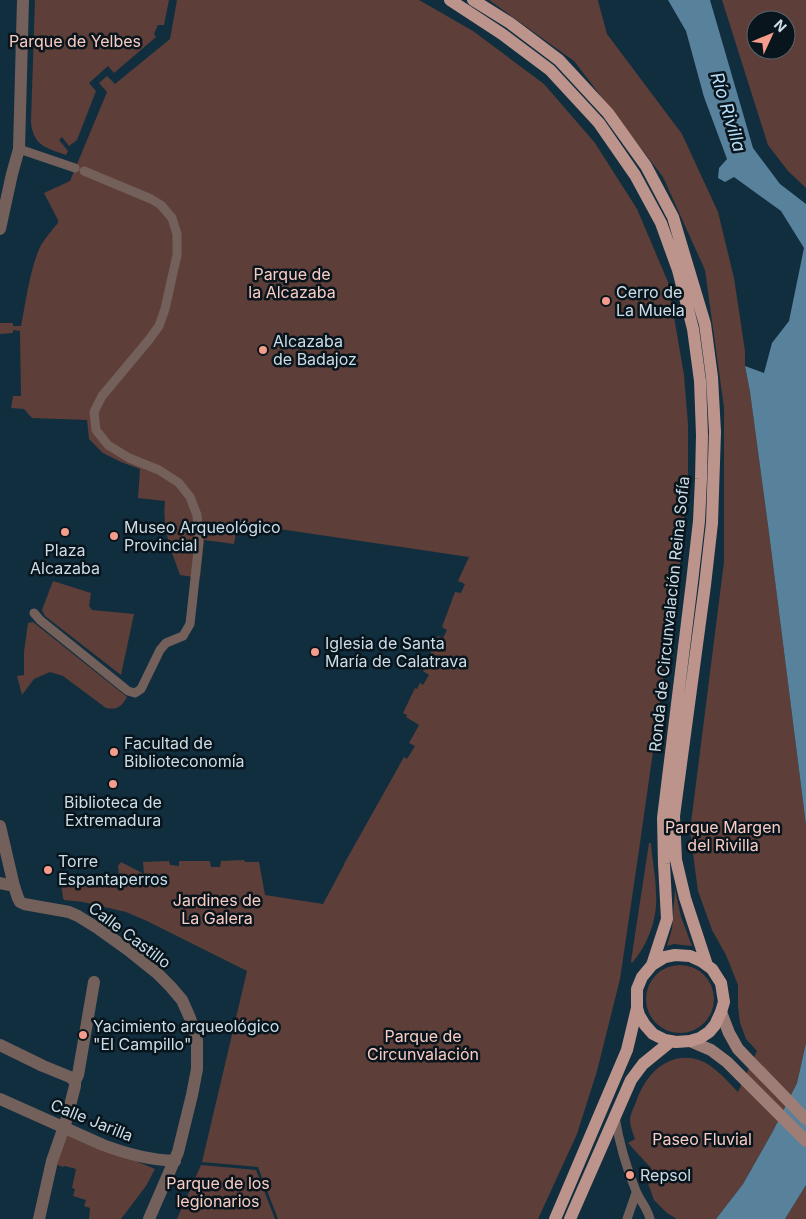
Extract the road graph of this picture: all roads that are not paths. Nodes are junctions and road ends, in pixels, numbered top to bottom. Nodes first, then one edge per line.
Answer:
1 (23, 0) edge
2 (450, 0) edge
3 (473, 0) edge
4 (19, 149) junction
5 (0, 229) edge
6 (34, 613) dead end
7 (1, 831) edge
8 (0, 883) edge
9 (14, 886) junction
10 (652, 965) junction
11 (707, 966) junction
12 (94, 982) dead end
13 (637, 1008) junction
14 (722, 1012) junction
15 (690, 1041) junction
16 (670, 1042) junction
17 (0, 1046) edge
18 (75, 1081) junction
19 (0, 1099) edge
20 (615, 1117) junction
21 (806, 1118) edge
22 (63, 1127) junction
23 (806, 1141) edge
24 (175, 1161) junction
25 (636, 1193) junction
26 (39, 1219) edge
27 (148, 1219) edge
28 (555, 1219) edge
29 (570, 1219) edge
30 (628, 1219) edge
31 (650, 1219) edge

1 - 4 street
2 - 10 main road, Ronda de Circunvalación Reina Sofía
3 - 11 main road, Ronda de Circunvalación Reina Sofía
4 - 5 street
4 - 6 lane
7 - 9 street
8 - 9 street
9 - 24 street, Calle Castillo
10 - 11 main road, Ronda de Circunvalación Reina Sofía
10 - 13 main road, Ronda de Circunvalación Reina Sofía
11 - 14 main road, Ronda de Circunvalación Reina Sofía
12 - 18 street
13 - 16 main road
13 - 28 main road, Ronda de Circunvalación Reina Sofía
14 - 15 main road
14 - 21 main road
15 - 16 main road
15 - 23 main road
16 - 20 main road
17 - 18 street
18 - 22 street
19 - 22 street, Calle Jarilla
20 - 25 lane
20 - 29 main road
22 - 24 street, Calle Jarilla
22 - 26 street
24 - 27 street
25 - 30 lane
25 - 31 lane

